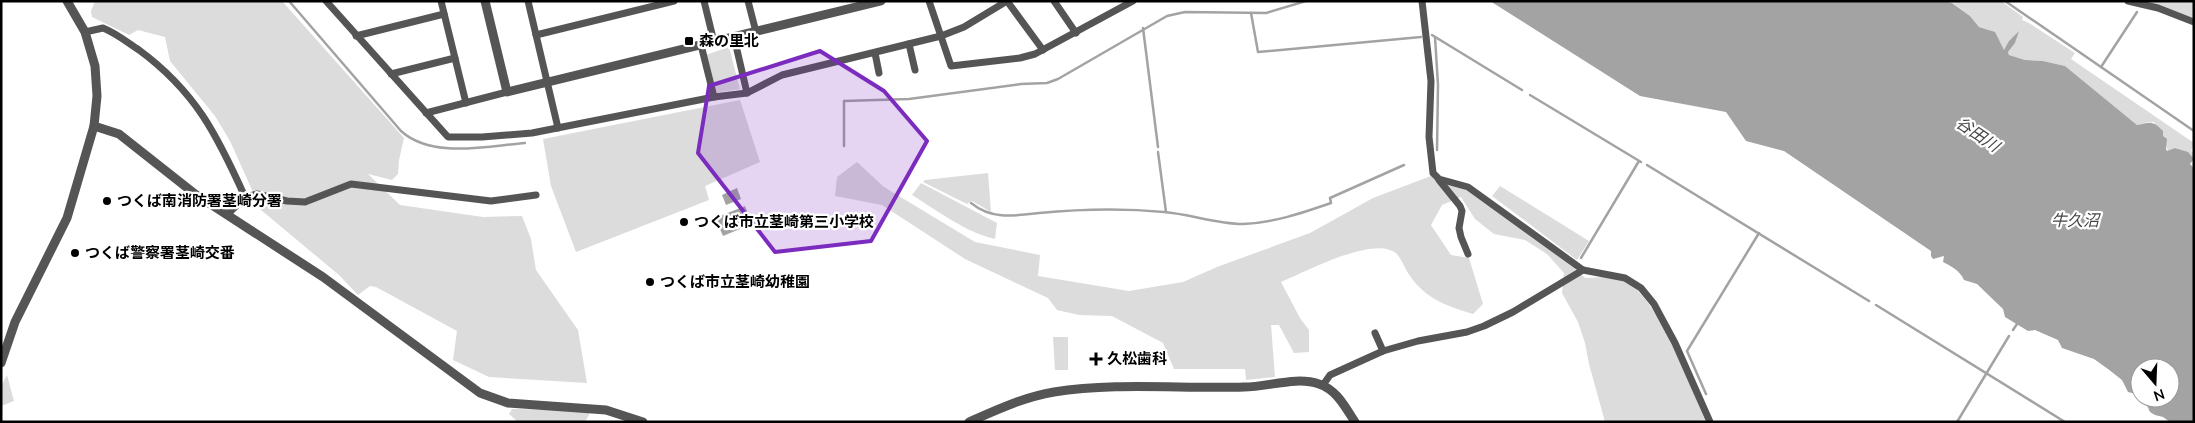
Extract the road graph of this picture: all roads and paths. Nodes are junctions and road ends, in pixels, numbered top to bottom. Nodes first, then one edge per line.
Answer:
1 (67, 1) edge
2 (326, 1) edge
3 (441, 1) edge
4 (485, 1) edge
5 (528, 1) edge
6 (674, 1) edge
7 (704, 1) edge
8 (748, 1) edge
9 (880, 1) edge
10 (929, 1) edge
11 (1007, 1) edge
12 (1054, 1) edge
13 (1133, 1) edge
14 (1422, 1) edge
15 (2128, 1) edge
16 (444, 14) junction
17 (104, 22) dead end
18 (2194, 22) edge
19 (108, 30) junction
20 (85, 32) junction
21 (756, 32) junction
22 (1076, 33) junction
23 (356, 36) junction
24 (536, 36) junction
25 (941, 36) junction
26 (734, 37) junction
27 (714, 42) junction
28 (909, 44) junction
29 (701, 45) junction
30 (1043, 50) junction
31 (875, 53) junction
32 (455, 58) junction
33 (915, 70) dead end
34 (879, 73) dead end
35 (391, 74) junction
36 (547, 82) junction
37 (507, 92) junction
38 (747, 93) junction
39 (714, 97) junction
40 (466, 103) junction
41 (426, 112) junction
42 (94, 126) junction
43 (558, 128) junction
44 (1439, 179) junction
45 (536, 195) dead end
46 (245, 197) junction
47 (228, 214) junction
48 (1468, 254) dead end
49 (1583, 270) junction
50 (1375, 333) dead end
51 (1383, 351) junction
52 (1, 363) edge
53 (1323, 385) junction
54 (643, 422) edge
55 (968, 422) edge
56 (1355, 422) edge
57 (1710, 422) edge

1 - 20 street
2 - 23 street
3 - 16 street
4 - 37 street
5 - 24 street
6 - 24 street
7 - 27 street
8 - 21 street
9 - 21 street
10 - 25 street
11 - 25 street
11 - 30 street
12 - 22 street
13 - 22 street
14 - 44 street
15 - 18 street
16 - 23 street
16 - 32 street
17 - 19 street
19 - 20 street
19 - 46 street
20 - 42 street
21 - 26 street
22 - 30 street
23 - 35 street
24 - 36 street
25 - 28 street
25 - 30 street
26 - 27 street
26 - 38 street
27 - 29 street
28 - 31 street
28 - 33 street
29 - 36 street
29 - 39 street
31 - 34 street
31 - 38 street
32 - 35 street
32 - 40 street
35 - 41 street
36 - 37 street
36 - 43 street
37 - 40 street
38 - 39 street
39 - 43 street
40 - 41 street
41 - 43 street
42 - 47 street
42 - 52 street
44 - 48 street
44 - 49 street
45 - 46 street
46 - 47 street
47 - 54 street
49 - 51 street
49 - 57 street
50 - 51 street
51 - 53 street
53 - 55 street
53 - 56 street

